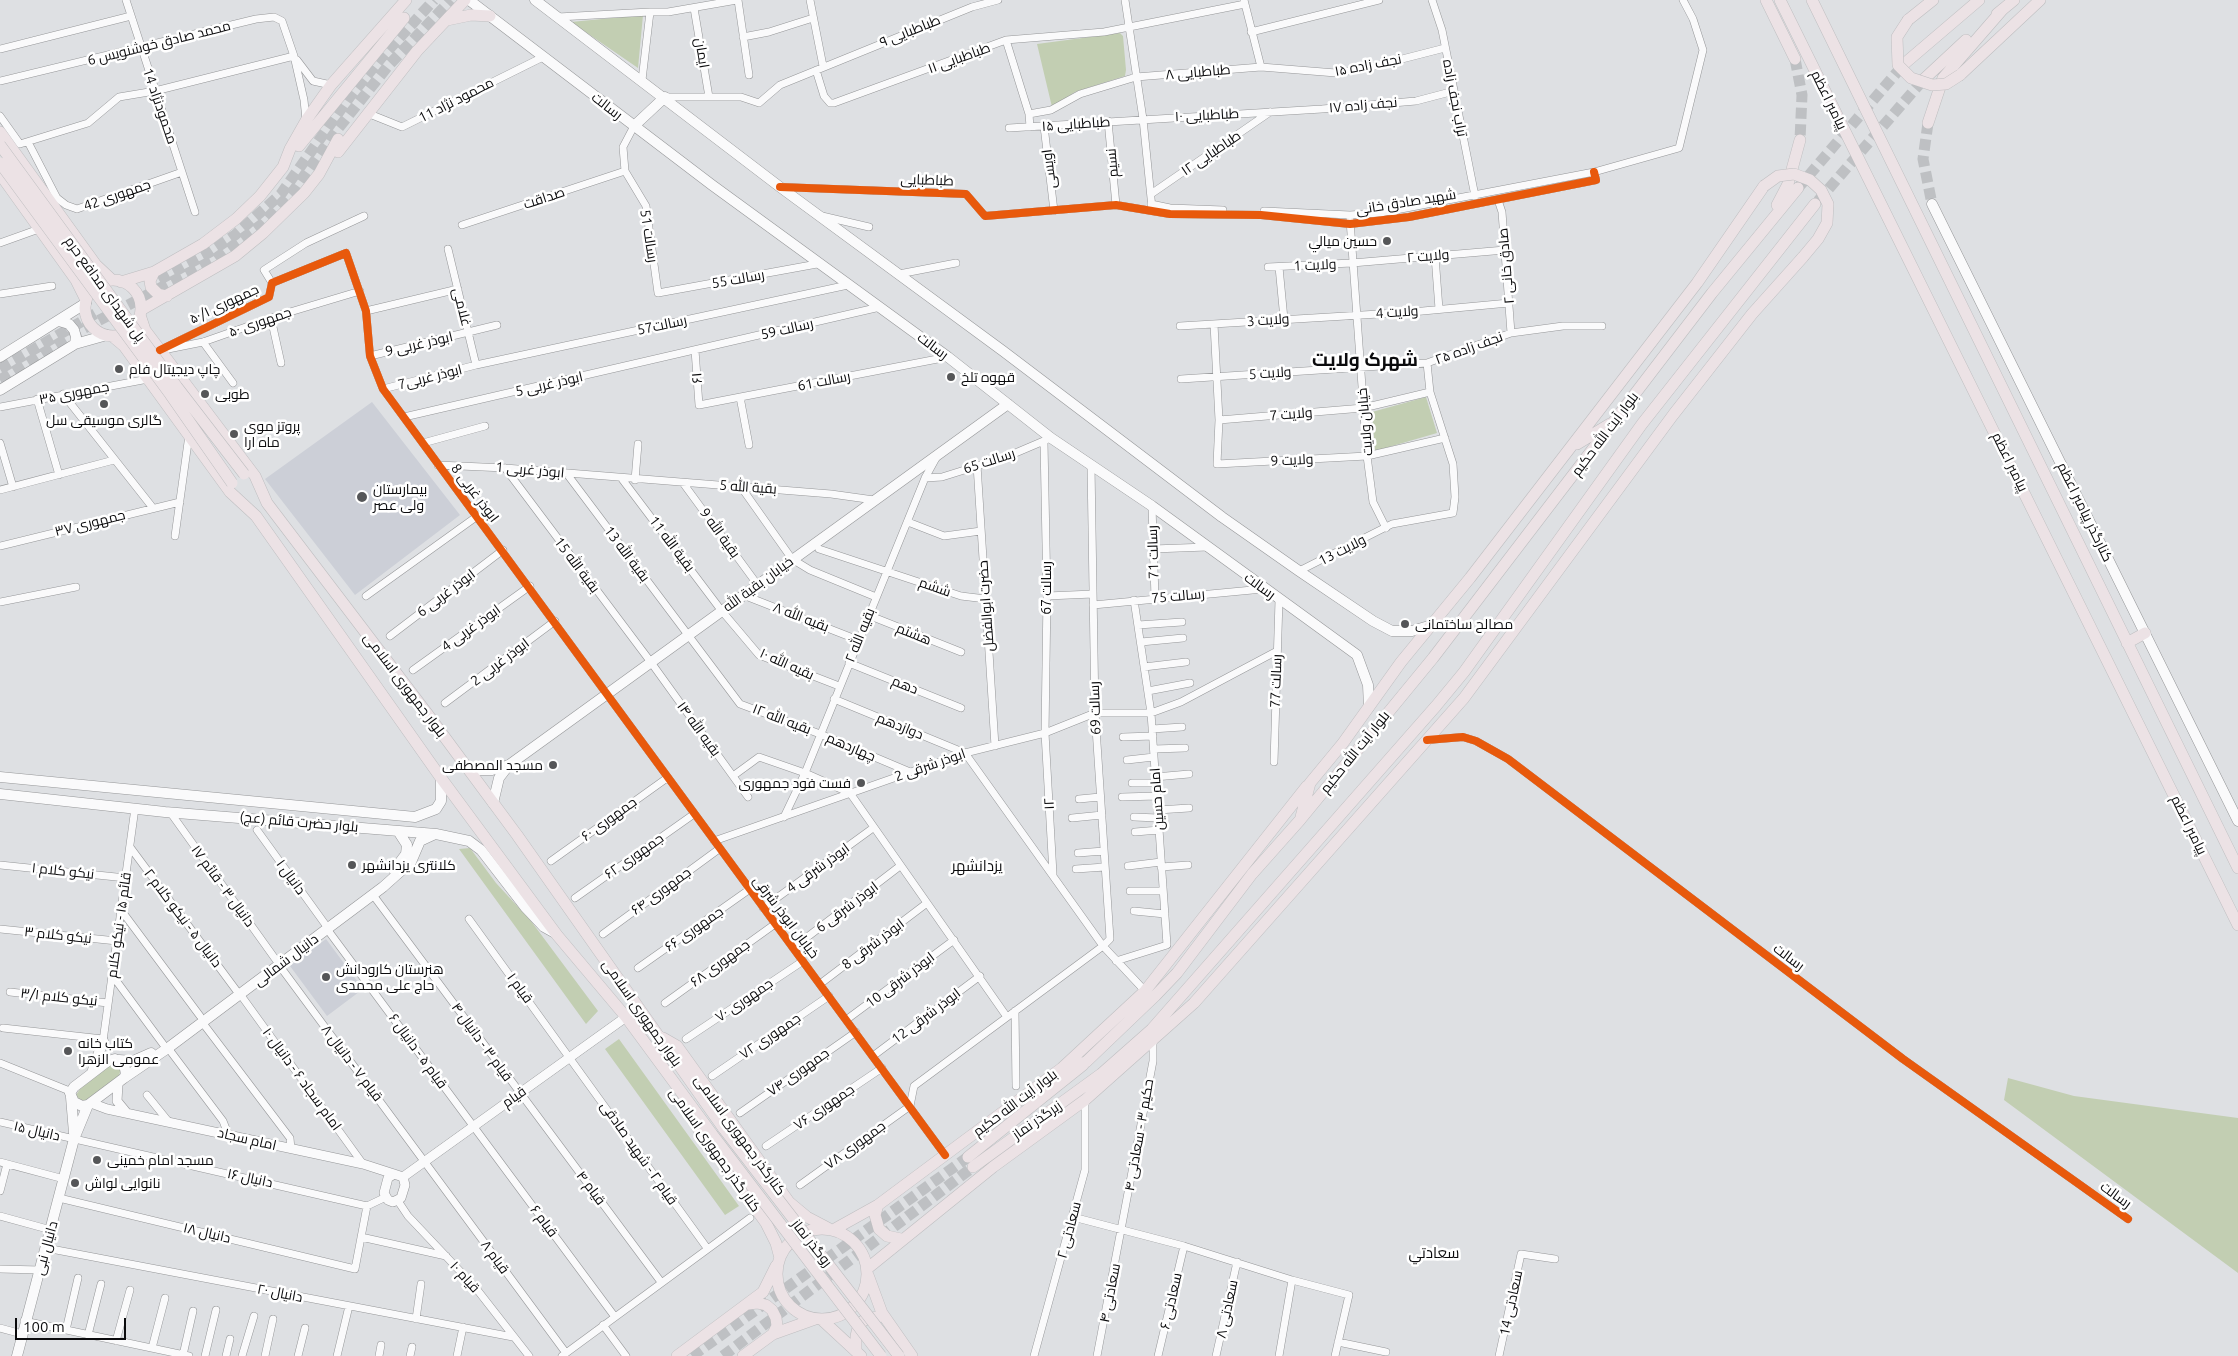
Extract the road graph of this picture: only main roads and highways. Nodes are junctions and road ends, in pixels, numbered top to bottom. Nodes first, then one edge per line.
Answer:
1 (406, 0) edge
2 (465, 0) edge
3 (469, 0) edge
4 (535, 0) edge
5 (1766, 0) edge
6 (1780, 0) edge
7 (1812, 0) edge
8 (1933, 0) edge
9 (1979, 0) edge
10 (2014, 0) edge
11 (2040, 0) edge
12 (2002, 9) junction
13 (490, 16) junction
14 (404, 18) dead end
15 (447, 20) junction
16 (1795, 59) tunnel mouth
17 (1904, 64) tunnel mouth
18 (1923, 80) tunnel mouth
19 (665, 98) junction
20 (1928, 122) tunnel mouth
21 (634, 126) junction
22 (0, 132) edge
23 (338, 139) dead end
24 (1800, 140) tunnel mouth
25 (0, 145) edge
26 (0, 163) edge
27 (283, 166) junction
28 (0, 174) edge
29 (319, 174) junction
30 (1798, 188) tunnel mouth
31 (1815, 204) tunnel mouth
32 (1932, 204) tunnel mouth
33 (1767, 224) junction
34 (86, 251) junction
35 (67, 268) junction
36 (154, 272) junction
37 (117, 281) junction
38 (167, 296) junction
39 (86, 301) junction
40 (140, 312) junction
41 (59, 321) junction
42 (145, 330) junction
43 (109, 335) junction
44 (75, 344) junction
45 (124, 346) junction
46 (0, 355) edge
47 (0, 390) edge
48 (1008, 404) junction
49 (1616, 420) junction
50 (1571, 447) junction
51 (267, 503) junction
52 (256, 516) junction
53 (1432, 625) junction
54 (2145, 633) junction
55 (2127, 643) junction
56 (1369, 707) junction
57 (509, 765) junction
58 (469, 770) junction
59 (0, 777) edge
60 (441, 778) junction
61 (1310, 783) junction
62 (136, 791) junction
63 (0, 794) edge
64 (493, 803) junction
65 (135, 808) junction
66 (1300, 820) junction
67 (2238, 821) edge
68 (1330, 826) junction
69 (398, 831) junction
70 (436, 834) junction
71 (2238, 868) edge
72 (393, 875) junction
73 (1290, 894) junction
74 (2238, 925) edge
75 (326, 927) junction
76 (557, 934) junction
77 (1152, 1034) junction
78 (659, 1036) junction
79 (647, 1045) junction
80 (166, 1046) junction
81 (117, 1060) junction
82 (1086, 1062) junction
83 (1062, 1068) junction
84 (91, 1074) junction
85 (1101, 1074) joint
86 (121, 1081) junction
87 (71, 1094) junction
88 (89, 1104) junction
89 (724, 1130) joint
90 (712, 1134) joint
91 (74, 1139) junction
92 (789, 1202) junction
93 (878, 1205) junction
94 (766, 1223) junction
95 (830, 1229) junction
96 (901, 1239) junction
97 (779, 1259) junction
98 (868, 1270) junction
99 (749, 1304) junction
100 (885, 1318) junction
101 (818, 1319) junction
102 (773, 1334) junction
103 (859, 1353) edge
104 (17, 1356) edge
105 (677, 1356) edge
106 (743, 1356) edge
107 (881, 1356) edge
108 (899, 1356) edge
109 (912, 1356) edge

1 - 27 main road
2 - 15 main road
3 - 13 main road, رسالت
4 - 19 main road
5 - 16 main road
6 - 74 main road, پیامبر اعظم
7 - 55 main road, پیامبر اعظم
8 - 11 main road, bridge
9 - 17 main road
10 - 12 main road
12 - 18 main road
12 - 20 main road
13 - 15 main road
13 - 21 main road, رسالت
14 - 27 main road
15 - 29 main road
19 - 21 main road
19 - 53 main road
21 - 48 main road, رسالت
22 - 34 main road
23 - 29 main road
24 - 33 main road
25 - 51 main road, پل شهدای مدافع حرم, bridge
26 - 52 main road, پل شهدای مدافع حرم, bridge
27 - 36 main road
28 - 35 main road
29 - 38 main road
30 - 33 main road, بلوار آیت الله حکیم
31 - 68 main road, بلوار آیت الله حکیم
32 - 54 main road, کنارگذر پیامبر اعظم
33 - 49 main road, بلوار آیت الله حکیم
34 - 35 main road
34 - 37 main road
35 - 39 main road
36 - 37 main road
36 - 38 main road
37 - 39 main road
37 - 40 main road
38 - 40 main road
39 - 41 main road
39 - 43 main road
40 - 42 main road, بلوار جمهوری اسلامی
40 - 43 main road
41 - 44 main road
41 - 46 main road
42 - 45 main road
42 - 51 main road, بلوار جمهوری اسلامی
43 - 44 main road
43 - 45 main road, بلوار جمهوری اسلامی
44 - 47 main road
45 - 52 main road, بلوار جمهوری اسلامی
48 - 56 main road, رسالت
48 - 57 main road, خیابان بقیة الله
49 - 50 main road
49 - 66 main road, بلوار آیت الله حکیم
50 - 53 main road
50 - 73 main road, bridge
51 - 58 main road, بلوار جمهوری اسلامی
52 - 60 main road, بلوار جمهوری اسلامی
53 - 56 main road
54 - 55 main road
54 - 67 main road, کنارگذر پیامبر اعظم
55 - 71 main road, پیامبر اعظم
56 - 61 main road
57 - 58 main road, خیابان بقیة الله
57 - 64 main road, خیابان بقیة الله
58 - 64 main road, بلوار جمهوری اسلامی
59 - 62 main road, بلوار حضرت قائم (عج)
60 - 62 main road, بلوار حضرت قائم (عج)
60 - 76 main road, بلوار جمهوری اسلامی
61 - 66 main road
61 - 83 main road
62 - 65 main road
63 - 65 main road, بلوار حضرت قائم (عج)
64 - 78 main road, بلوار جمهوری اسلامی
65 - 69 main road, بلوار حضرت قائم (عج)
66 - 82 main road, بلوار آیت الله حکیم
68 - 73 main road
68 - 77 main road, بلوار آیت الله حکیم
69 - 70 main road, بلوار حضرت قائم (عج)
69 - 72 main road, دانیال شمالی
70 - 72 main road, دانیال شمالی
70 - 76 main road, بلوار حضرت قائم (عج)
72 - 75 main road, دانیال شمالی
72 - 75 main road, دانیال شمالی
73 - 77 main road
75 - 80 main road, دانیال شمالی
76 - 79 main road, بلوار جمهوری اسلامی
77 - 85 main road, بلوار آیت الله حکیم
77 - 96 main road
78 - 89 main road, بلوار جمهوری اسلامی
78 - 92 main road, کنارگذر جمهوری اسلامی
79 - 90 main road, بلوار جمهوری اسلامی
79 - 94 main road, کنار گذر جمهوری اسلامی
80 - 81 main road, دانیال شمالی
80 - 86 main road, دانیال شمالی
81 - 84 main road
81 - 84 main road
81 - 86 main road
82 - 83 main road, بلوار آیت الله حکیم
82 - 85 main road, زیرگذر نماز
83 - 93 main road, بلوار آیت الله حکیم
84 - 87 main road
86 - 88 main road, دانیال شمالی
87 - 88 main road
87 - 91 main road, دانیال نبی
88 - 91 main road, دانیال نبی
89 - 108 main road, روگذر نماز, bridge
90 - 107 main road, روگذر نماز, bridge
91 - 104 main road, دانیال نبی
92 - 94 main road
92 - 95 main road, کنارگذر جمهوری اسلامی
93 - 95 main road, بلوار آیت الله حکیم
93 - 96 main road
94 - 97 main road, کنار گذر جمهوری اسلامی
95 - 97 main road
95 - 98 main road
96 - 98 main road
97 - 99 main road
97 - 101 main road
98 - 100 main road
98 - 101 main road
99 - 102 main road
99 - 105 main road
100 - 103 main road
100 - 109 main road
101 - 102 main road
101 - 103 main road
102 - 106 main road

